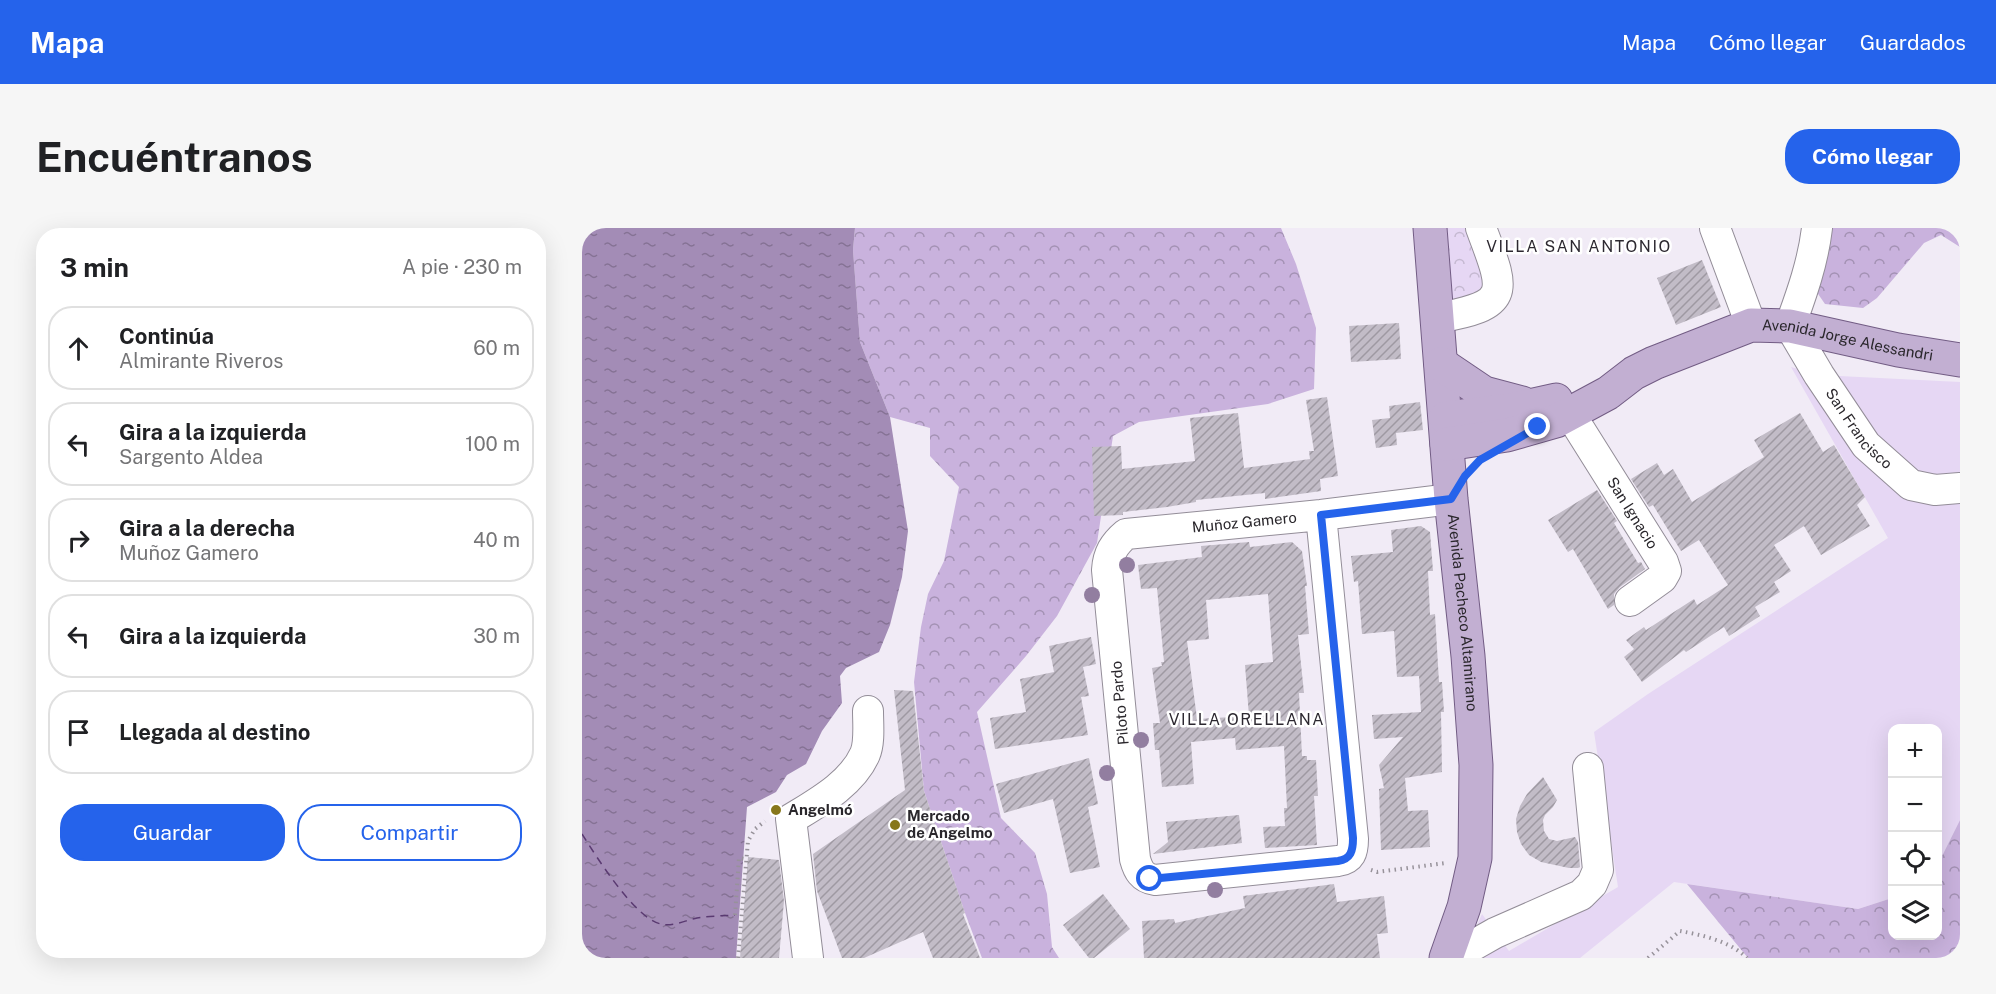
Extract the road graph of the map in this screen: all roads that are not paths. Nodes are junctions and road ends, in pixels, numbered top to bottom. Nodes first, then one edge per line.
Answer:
1 (1430, 228) edge
2 (1481, 228) edge
3 (1715, 228) edge
4 (1817, 228) edge
5 (1437, 318) junction
6 (1751, 325) junction
7 (1790, 326) junction
8 (1960, 360) edge
9 (1441, 364) junction
10 (1634, 373) junction
11 (1570, 414) junction
12 (1538, 416) junction
13 (1447, 431) junction
14 (1960, 488) edge
15 (1451, 499) junction
16 (1321, 515) junction
17 (1113, 547) joint
18 (1630, 601) dead end
19 (868, 711) dead end
20 (1588, 768) dead end
21 (808, 958) edge
22 (1446, 958) edge
23 (1451, 958) edge

1 - 5 main road, Avenida Pacheco Altamirano
2 - 5 street
3 - 6 street
4 - 7 street
5 - 9 main road, Avenida Pacheco Altamirano
6 - 7 main road, Avenida Jorge Alessandri
6 - 10 main road, Avenida Jorge Alessandri
7 - 8 main road, Avenida Jorge Alessandri
7 - 14 street, San Francisco
9 - 12 main road
9 - 13 main road, Avenida Pacheco Altamirano
10 - 11 main road, Avenida Jorge Alessandri
10 - 12 main road, Avenida Jorge Alessandri
11 - 12 main road, Avenida Jorge Alessandri
11 - 18 street, San Ignacio
12 - 13 main road, Avenida Jorge Alessandri
12 - 15 main road
13 - 15 main road, Avenida Pacheco Altamirano
15 - 16 street, Muñoz Gamero
15 - 22 main road, Avenida Pacheco Altamirano
16 - 17 street, Muñoz Gamero
16 - 17 street, Piloto Pardo
19 - 21 street
20 - 23 street

